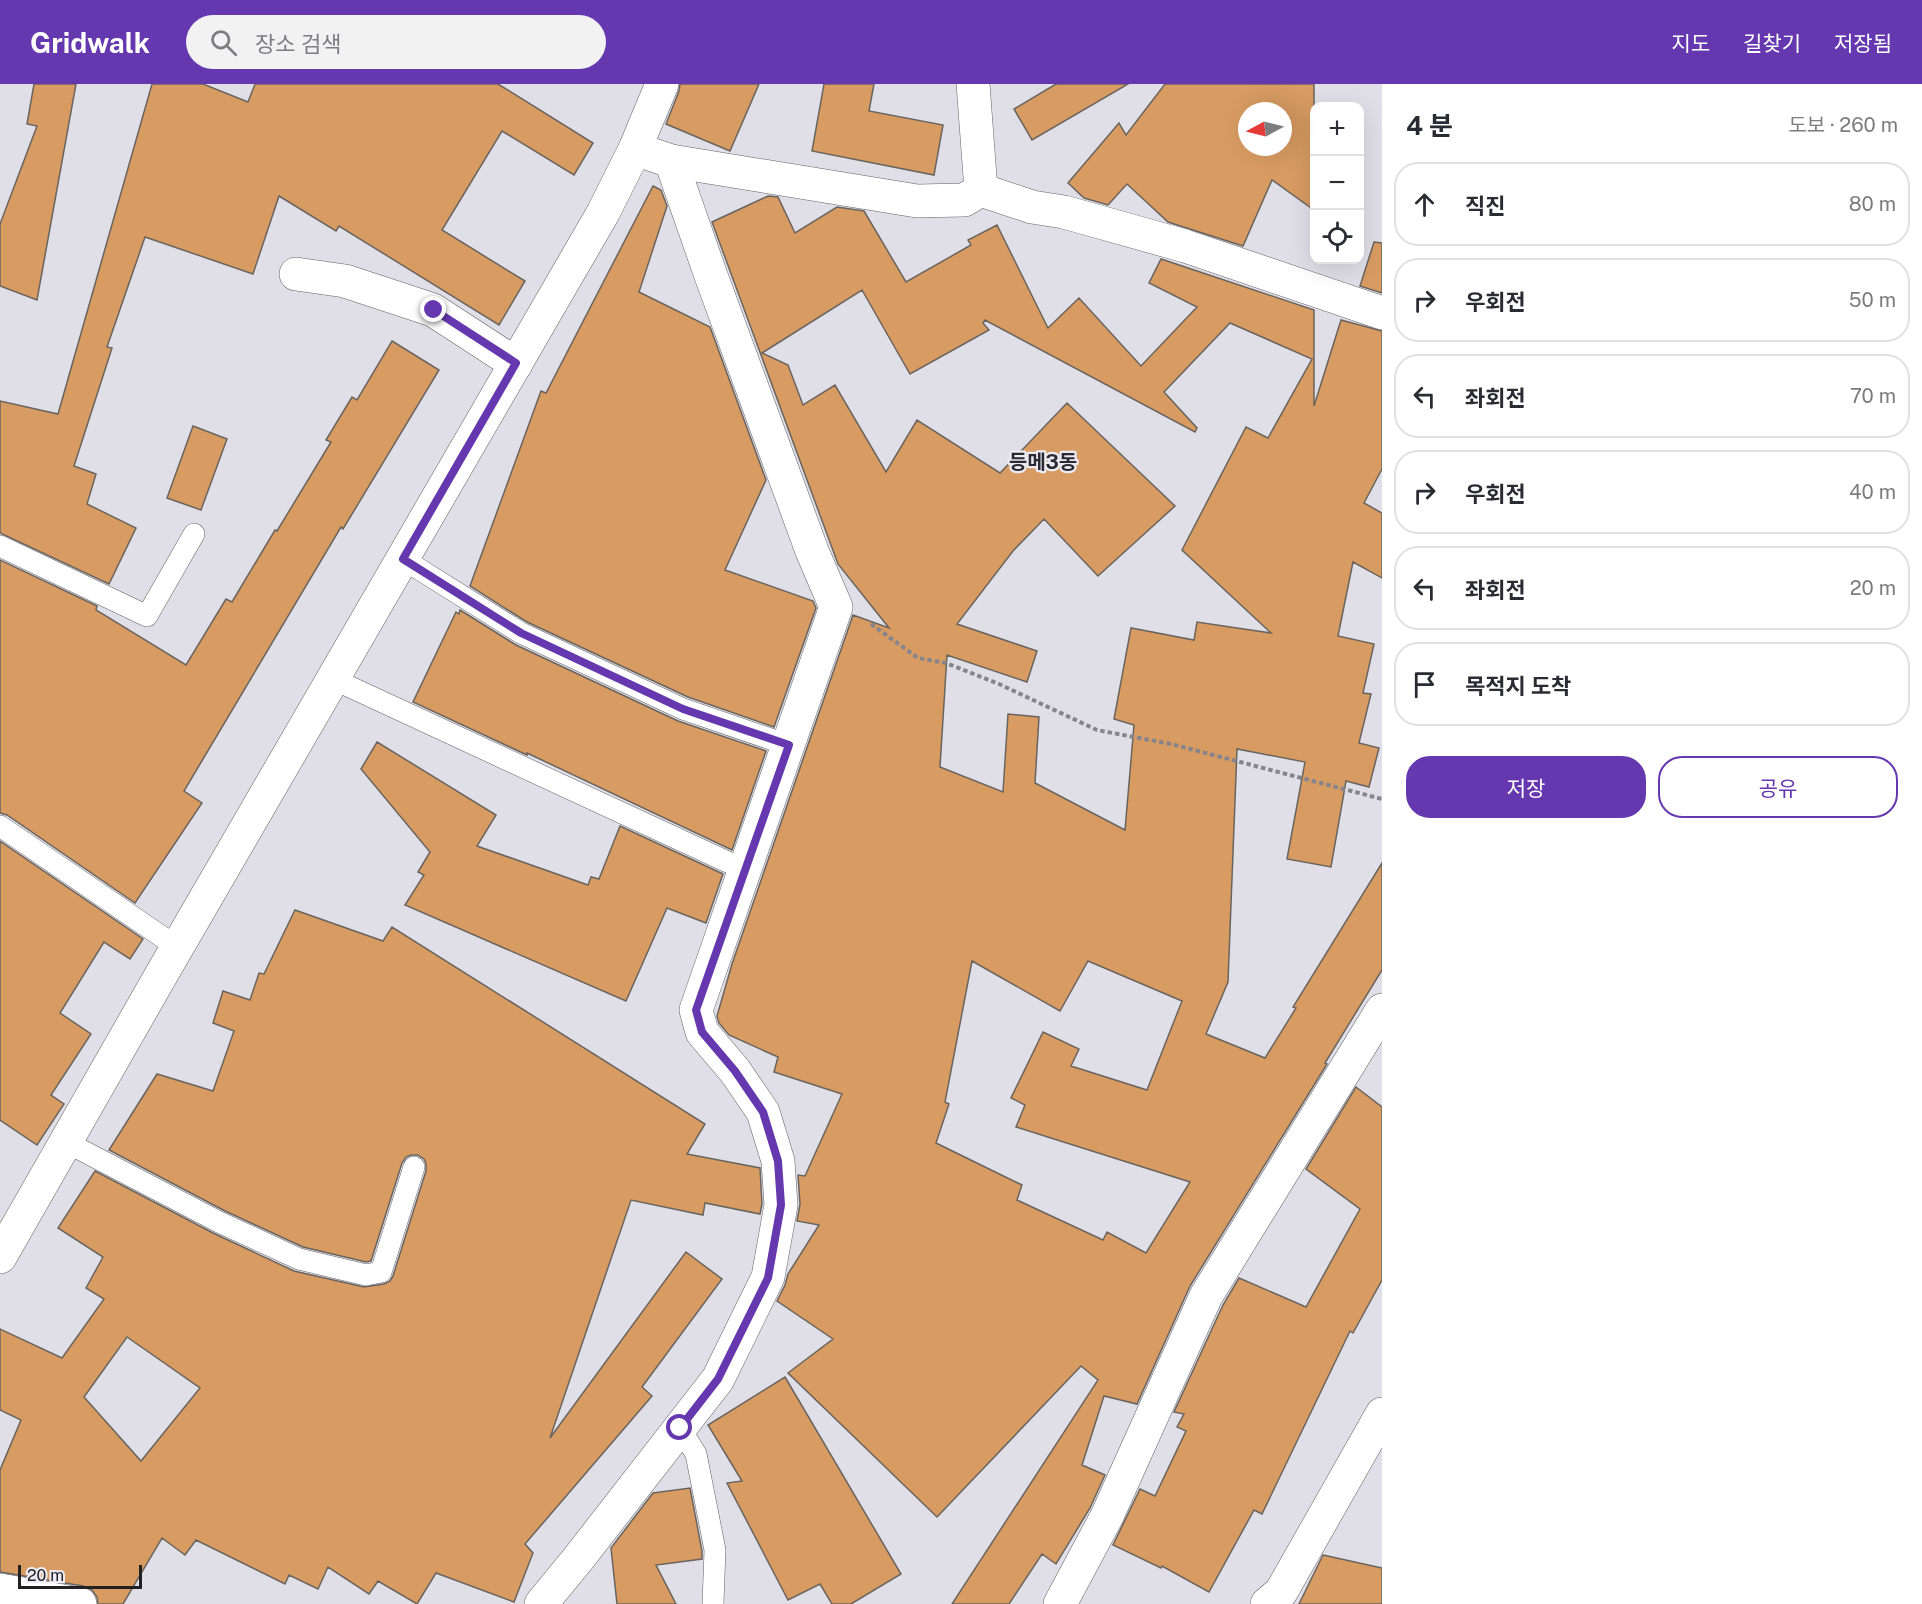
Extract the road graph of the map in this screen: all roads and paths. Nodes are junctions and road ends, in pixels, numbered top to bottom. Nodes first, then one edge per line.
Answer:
1 (662, 84) edge
2 (973, 84) edge
3 (635, 149) junction
4 (671, 161) junction
5 (981, 190) junction
6 (296, 274) dead end
7 (1382, 313) edge
8 (516, 363) junction
9 (194, 534) dead end
10 (0, 546) edge
11 (403, 559) junction
12 (836, 607) junction
13 (333, 679) junction
14 (789, 745) junction
15 (1382, 799) edge
16 (0, 826) edge
17 (745, 870) junction
18 (177, 947) junction
19 (1382, 1010) edge
20 (66, 1142) junction
21 (414, 1167) dead end
22 (0, 1257) edge
23 (1382, 1414) edge
24 (680, 1428) junction
25 (0, 1590) edge
26 (80, 1604) edge
27 (541, 1604) edge
28 (713, 1604) edge
29 (1060, 1604) edge
30 (1267, 1604) edge

1 - 3 street
2 - 5 street
3 - 4 street
3 - 8 street
4 - 5 street
4 - 12 street
5 - 7 street
6 - 8 street
8 - 11 street
9 - 10 lane
11 - 13 street
11 - 14 lane
12 - 14 street
12 - 15 path
13 - 17 lane
13 - 18 street
14 - 17 street
16 - 18 lane
17 - 24 street
18 - 20 street
19 - 29 street
20 - 21 lane
20 - 22 street
23 - 30 street
24 - 27 street
24 - 28 lane
25 - 26 street

